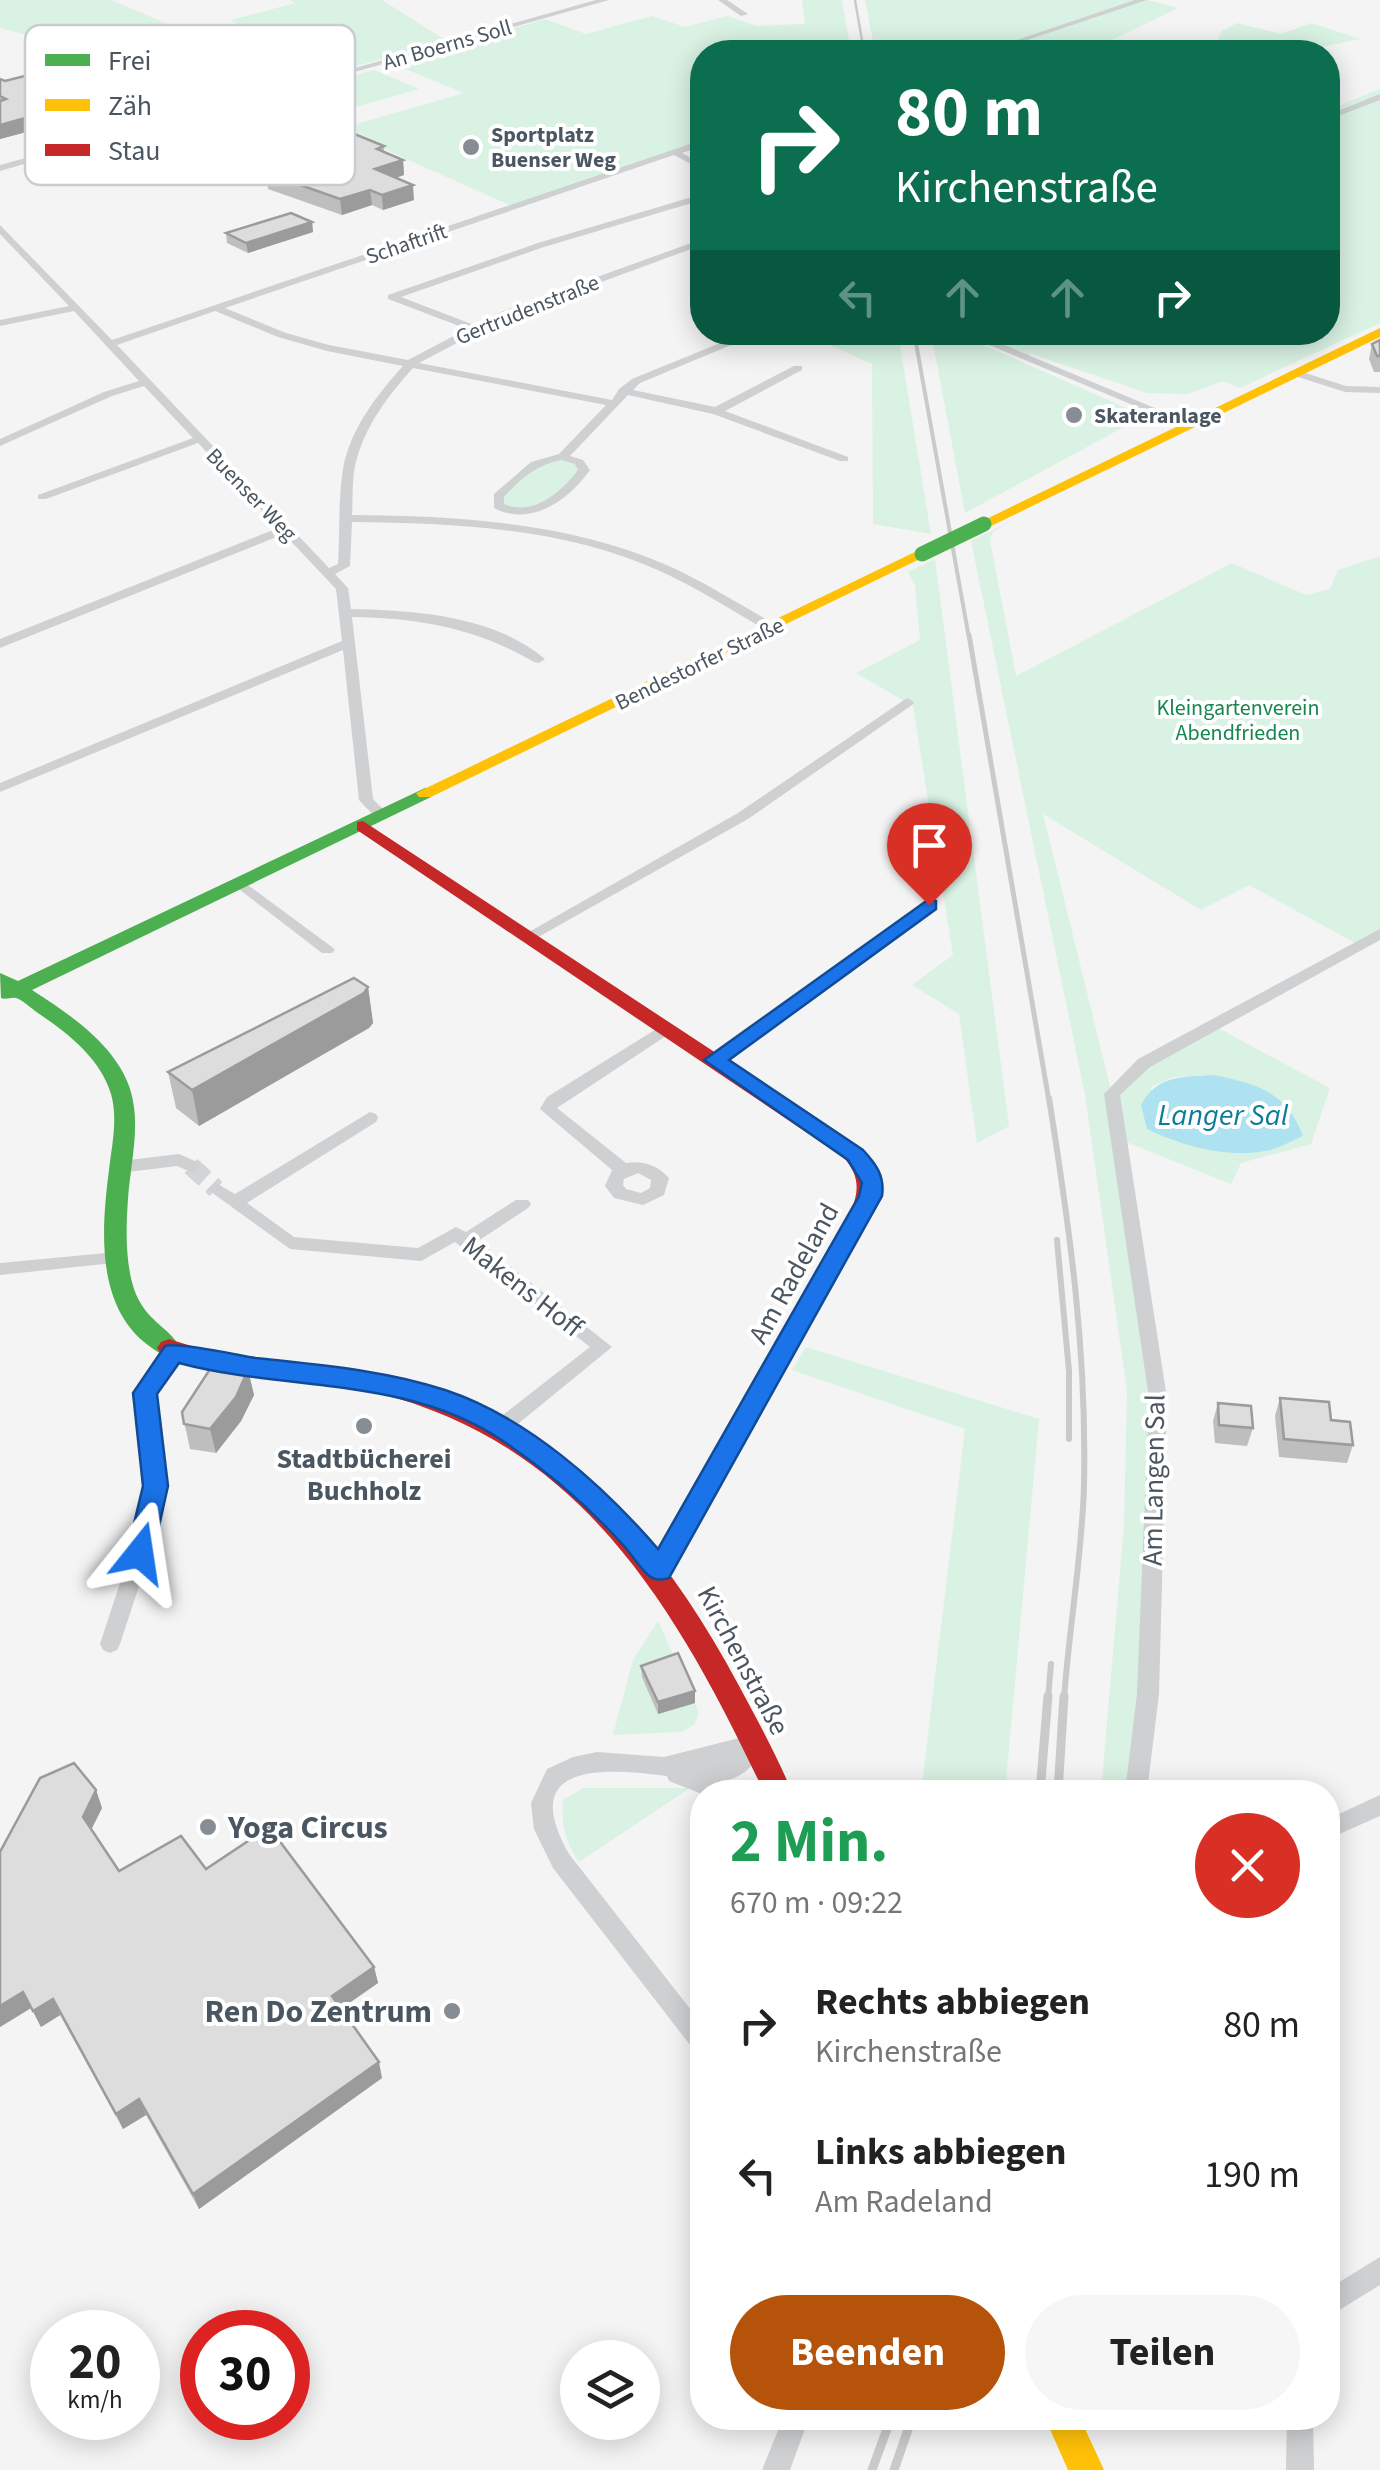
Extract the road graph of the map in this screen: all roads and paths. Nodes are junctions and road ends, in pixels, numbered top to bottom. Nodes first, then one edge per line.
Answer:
1 (604, 0) edge
2 (722, 0) edge
3 (1143, 0) edge
4 (744, 14) dead end
5 (1021, 40) edge
6 (355, 69) edge
7 (1380, 97) edge
8 (1340, 113) edge
9 (690, 147) edge
10 (676, 152) junction
11 (690, 160) edge
12 (25, 161) edge
13 (0, 168) edge
14 (690, 201) edge
15 (0, 228) edge
16 (690, 246) edge
17 (75, 308) junction
18 (216, 308) junction
19 (0, 323) edge
20 (472, 328) junction
21 (1380, 332) edge
22 (109, 344) junction
23 (725, 345) edge
24 (995, 345) edge
25 (412, 362) junction
26 (798, 368) dead end
27 (1296, 372) junction
28 (146, 382) junction
29 (1380, 390) edge
30 (623, 391) junction
31 (611, 403) junction
32 (716, 410) junction
33 (1187, 424) junction
34 (200, 440) junction
35 (0, 444) edge
36 (562, 457) junction
37 (844, 459) dead end
38 (42, 496) dead end
39 (506, 512) junction
40 (344, 518) junction
41 (498, 525) junction
42 (286, 529) junction
43 (328, 573) junction
44 (348, 613) junction
45 (772, 628) junction
46 (350, 642) junction
47 (0, 644) edge
48 (539, 658) dead end
49 (906, 702) dead end
50 (0, 788) edge
51 (373, 821) junction
52 (242, 884) junction
53 (929, 905) dead end
54 (1380, 934) edge
55 (528, 937) junction
56 (327, 950) dead end
57 (5, 989) edge
58 (666, 1028) junction
59 (714, 1060) junction
60 (370, 1118) dead end
61 (191, 1166) tunnel mouth
62 (120, 1167) junction
63 (623, 1170) dead end
64 (216, 1188) tunnel mouth
65 (235, 1202) junction
66 (522, 1204) dead end
67 (465, 1241) junction
68 (117, 1258) junction
69 (0, 1269) edge
70 (174, 1352) junction
71 (501, 1427) junction
72 (660, 1570) junction
73 (110, 1644) dead end
74 (755, 1743) junction
75 (658, 1767) junction
76 (691, 1780) edge
77 (772, 1780) edge
78 (1137, 1780) edge
79 (1380, 1805) edge
80 (1340, 1823) edge
81 (690, 2026) edge
82 (1380, 2270) edge
83 (1340, 2296) edge
84 (791, 2430) edge
85 (1068, 2430) edge
86 (1300, 2430) edge
87 (776, 2470) edge
88 (1086, 2470) edge
89 (1300, 2470) edge

1 - 6 street, An Boerns Soll
2 - 4 street
3 - 5 street
7 - 8 street
9 - 10 street, Schaftrift
10 - 11 street
10 - 18 street, Schaftrift
12 - 13 street
14 - 20 street
15 - 17 street, Buenser Weg
16 - 20 street, Gertrudenstraße
17 - 19 street
17 - 22 street, Buenser Weg
18 - 22 street, Schaftrift
18 - 25 street
20 - 25 street, Gertrudenstraße
21 - 27 street, Bendestorfer Straße
22 - 28 street, Buenser Weg
23 - 30 street
24 - 33 street
25 - 31 street
25 - 40 street, Gertrudenstraße
26 - 32 street
27 - 29 street
27 - 33 street, Bendestorfer Straße
28 - 34 street, Buenser Weg
28 - 35 street
30 - 31 street
30 - 32 street
31 - 36 street
32 - 37 street
33 - 45 street, Bendestorfer Straße, bridge
34 - 38 street
34 - 42 street, Buenser Weg
36 - 39 street
36 - 39 street
39 - 41 street
40 - 41 street
40 - 43 street, Gertrudenstraße
41 - 45 street
42 - 43 street, Buenser Weg
42 - 47 street
43 - 44 street, Buenser Weg
44 - 46 street, Buenser Weg
44 - 48 street
45 - 51 street, Bendestorfer Straße
46 - 50 street
46 - 51 street, Buenser Weg
49 - 55 street
51 - 52 street, Bendestorfer Straße
51 - 55 street, Am Radeland
52 - 56 street
52 - 57 street, Bendestorfer Straße
53 - 59 street
54 - 78 street, Am Langen Sal
55 - 58 street, Am Radeland
57 - 62 street
58 - 59 street, Am Radeland
58 - 63 street
59 - 72 street, Am Radeland
60 - 65 street
61 - 62 street
62 - 68 street
64 - 65 street, Makens Hoff
65 - 67 street, Makens Hoff
66 - 67 street
67 - 71 street, Makens Hoff
68 - 69 street
68 - 70 street
70 - 71 street, Kirchenstraße
70 - 73 street
71 - 72 street, Kirchenstraße
72 - 74 street, Kirchenstraße
74 - 75 street
74 - 77 street, Kirchenstraße
75 - 76 street
75 - 81 street
79 - 80 street
82 - 83 street
84 - 87 street
85 - 88 street
86 - 89 street

